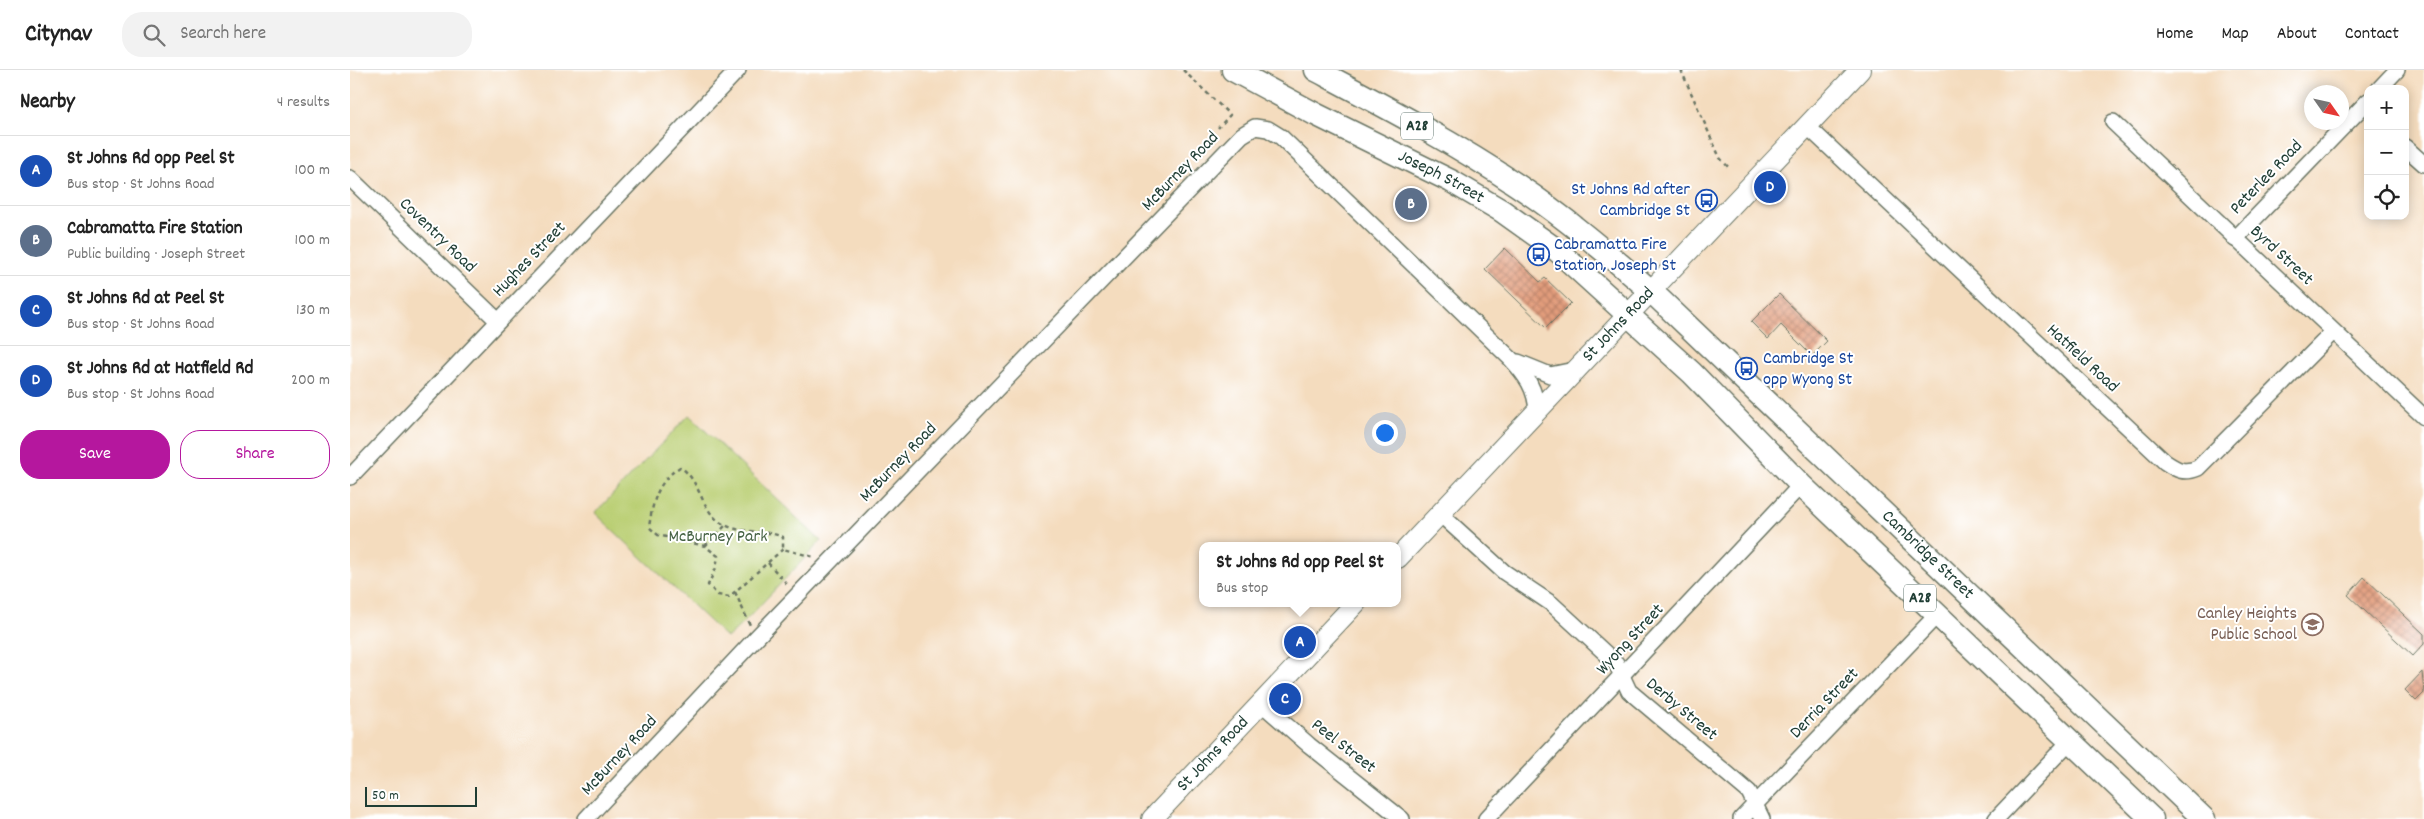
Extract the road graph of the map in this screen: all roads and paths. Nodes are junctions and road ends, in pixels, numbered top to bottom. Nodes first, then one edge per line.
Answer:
1 (738, 70) edge
2 (1183, 70) edge
3 (1233, 70) edge
4 (1316, 70) edge
5 (1681, 70) edge
6 (1860, 70) edge
7 (2397, 70) edge
8 (2383, 85) edge
9 (2364, 108) edge
10 (2113, 122) dead end
11 (1807, 126) junction
12 (1218, 128) dead end
13 (2409, 151) edge
14 (2424, 164) edge
15 (1730, 170) dead end
16 (350, 178) edge
17 (2235, 239) junction
18 (1651, 291) junction
19 (1629, 315) junction
20 (498, 321) junction
21 (2334, 332) junction
22 (1510, 358) junction
23 (1579, 368) junction
24 (1537, 412) junction
25 (2424, 417) edge
26 (350, 477) edge
27 (1801, 485) junction
28 (1439, 513) junction
29 (725, 526) junction
30 (705, 546) junction
31 (783, 549) junction
32 (1401, 555) edge
33 (830, 562) junction
34 (768, 563) junction
35 (734, 592) junction
36 (798, 595) junction
37 (1352, 607) edge
38 (1937, 615) junction
39 (756, 638) junction
40 (1622, 676) junction
41 (1262, 704) junction
42 (2070, 741) junction
43 (1755, 804) junction
44 (586, 819) edge
45 (1152, 819) edge
46 (1402, 819) edge
47 (1486, 819) edge
48 (1741, 819) edge
49 (1762, 819) edge
50 (1996, 819) edge
51 (2152, 819) edge
52 (2204, 819) edge

1 - 20 street, Hughes Street
2 - 12 path
3 - 19 highway, Joseph Street / A28
4 - 18 highway, Joseph Street / A28
5 - 15 path
6 - 11 main road, St Johns Road
7 - 8 street
9 - 17 street, Peterlee Road
10 - 17 street, Byrd Street
11 - 18 main road, St Johns Road
11 - 21 street, Hatfield Road
13 - 14 street
16 - 20 street, Coventry Road
17 - 21 street, Byrd Street
18 - 19 main road, St Johns Road
18 - 52 highway, Cambridge Street / A28
19 - 23 main road, St Johns Road
19 - 27 highway, A28
20 - 26 street, Hughes Street
21 - 25 street, Byrd Street
22 - 23 street
22 - 24 street
22 - 33 street, McBurney Road
23 - 24 main road, St Johns Road
24 - 28 main road, St Johns Road
27 - 38 highway, A28
27 - 40 street, Wyong Street
28 - 32 main road, St Johns Road
28 - 40 street, Derby Street
29 - 30 path
29 - 30 path
29 - 31 path
30 - 35 path
31 - 33 path
31 - 34 path
33 - 36 street, McBurney Road
34 - 35 path
34 - 36 path
35 - 39 path
36 - 39 street, McBurney Road
37 - 41 main road, St Johns Road
38 - 42 highway, A28
38 - 43 street, Derria Street
39 - 44 street, McBurney Road
40 - 43 street, Derby Street
40 - 47 street, Wyong Street
41 - 45 main road, St Johns Road
41 - 46 street, Peel Street
42 - 50 street
42 - 51 highway, A28
43 - 48 street, Derria Street
43 - 49 street, Derby Street

